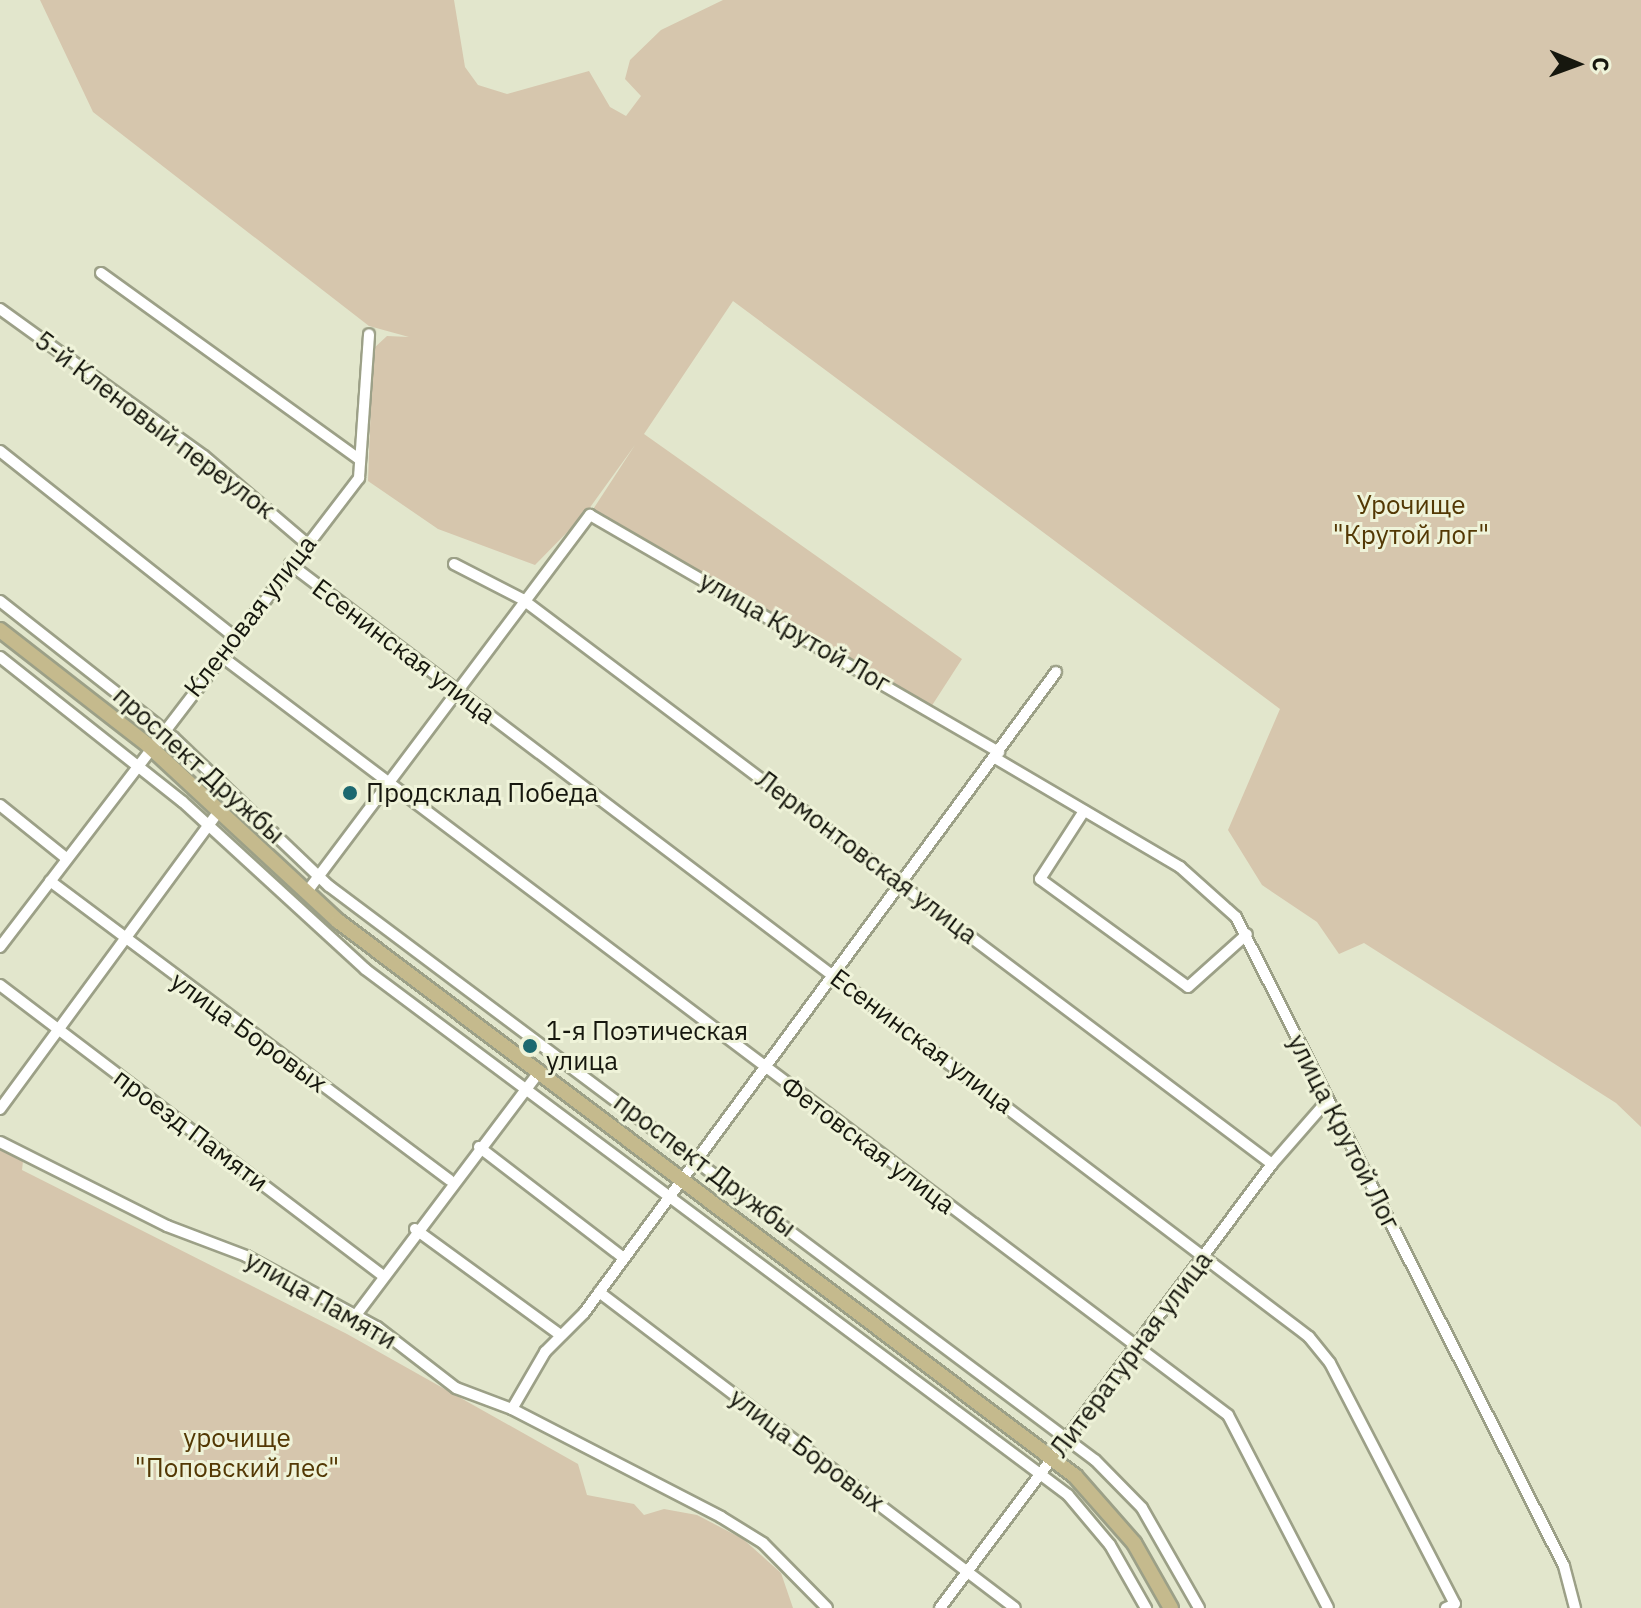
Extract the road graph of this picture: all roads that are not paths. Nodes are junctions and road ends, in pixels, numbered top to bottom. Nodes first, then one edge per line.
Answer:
1 (101, 273) dead end
2 (0, 309) edge
3 (369, 334) dead end
4 (0, 451) edge
5 (359, 459) junction
6 (307, 544) junction
7 (290, 564) junction
8 (454, 564) dead end
9 (522, 599) junction
10 (0, 601) edge
11 (0, 630) edge
12 (236, 638) junction
13 (221, 656) junction
14 (0, 657) edge
15 (1056, 672) dead end
16 (453, 690) junction
17 (162, 729) junction
18 (149, 746) junction
19 (997, 755) junction
20 (137, 764) junction
21 (386, 784) junction
22 (0, 805) edge
23 (1084, 811) junction
24 (218, 812) junction
25 (208, 826) junction
26 (66, 858) junction
27 (319, 876) junction
28 (50, 881) junction
29 (901, 882) junction
30 (306, 893) junction
31 (1247, 934) junction
32 (125, 941) junction
33 (0, 947) edge
34 (831, 973) junction
35 (0, 985) edge
36 (59, 1031) junction
37 (763, 1065) junction
38 (540, 1071) junction
39 (526, 1089) junction
40 (1326, 1102) junction
41 (0, 1109) edge
42 (0, 1142) edge
43 (479, 1147) junction
44 (692, 1160) junction
45 (1272, 1164) junction
46 (679, 1176) junction
47 (450, 1180) junction
48 (666, 1194) junction
49 (415, 1229) junction
50 (1207, 1255) junction
51 (621, 1256) junction
52 (382, 1275) junction
53 (599, 1292) junction
54 (353, 1319) junction
55 (559, 1334) junction
56 (1139, 1346) junction
57 (512, 1409) junction
58 (1068, 1438) junction
59 (1052, 1457) junction
60 (1041, 1473) junction
61 (968, 1573) junction
62 (1451, 1606) edge
63 (827, 1608) edge
64 (940, 1608) edge
65 (1015, 1608) edge
66 (1146, 1608) edge
67 (1171, 1608) edge
68 (1199, 1608) edge
69 (1328, 1608) edge
70 (1575, 1608) edge

1 - 5 street
2 - 6 street, 5-й Кленовый переулок
3 - 5 street, Кленовая улица
4 - 12 street
5 - 6 street, Кленовая улица
6 - 7 street, Кленовая улица
7 - 12 street, Кленовая улица
7 - 16 street, Есенинская улица
8 - 9 street, Лермонтовская улица
9 - 16 street
9 - 19 street, улица Крутой Лог
9 - 29 street, Лермонтовская улица
10 - 17 street
11 - 18 main road, проспект Дружбы
12 - 13 street, Кленовая улица
13 - 17 street, Кленовая улица
13 - 21 street, Фетовская улица
14 - 20 street
15 - 19 street
16 - 21 street
16 - 34 street, Есенинская улица
17 - 18 street, Кленовая улица
17 - 27 street
18 - 20 street, Кленовая улица
18 - 24 main road, проспект Дружбы
19 - 23 street, улица Крутой Лог
19 - 29 street
20 - 25 street
20 - 26 street, Кленовая улица
21 - 27 street
21 - 37 street, Фетовская улица
22 - 26 street
23 - 31 street, улица Крутой Лог
23 - 31 street
24 - 25 street
24 - 30 main road, проспект Дружбы
25 - 32 street
25 - 39 street
26 - 28 street, Кленовая улица
27 - 30 street
27 - 44 street
28 - 32 street, улица Боровых
28 - 33 street, Кленовая улица
29 - 34 street
29 - 45 street, Лермонтовская улица
30 - 38 main road, проспект Дружбы
31 - 40 street, улица Крутой Лог
32 - 36 street
32 - 47 street, улица Боровых
34 - 37 street
34 - 50 street, Есенинская улица
35 - 36 street, проезд Памяти
36 - 41 street
36 - 52 street, проезд Памяти
37 - 44 street
37 - 56 street, Фетовская улица
38 - 39 street
38 - 46 main road, проспект Дружбы
39 - 43 street
39 - 48 street
40 - 45 street, Литературная улица
40 - 70 street, улица Крутой Лог
42 - 54 street, улица Памяти
43 - 47 street
43 - 51 street
44 - 46 street
44 - 58 street
45 - 50 street, Литературная улица
46 - 48 street
46 - 59 main road, проспект Дружбы
47 - 49 street
48 - 51 street
48 - 60 street
49 - 52 street
49 - 55 street
50 - 56 street, Литературная улица
50 - 62 street, Есенинская улица
51 - 53 street
52 - 54 street
53 - 55 street
53 - 61 street, улица Боровых
54 - 57 street, улица Памяти
55 - 57 street
56 - 58 street, Литературная улица
56 - 69 street, Фетовская улица
57 - 63 street, улица Памяти
58 - 59 street, Литературная улица
58 - 68 street
59 - 60 street, Литературная улица
59 - 67 main road, проспект Дружбы
60 - 61 street, Литературная улица
60 - 66 street
61 - 64 street, Литературная улица
61 - 65 street, улица Боровых

